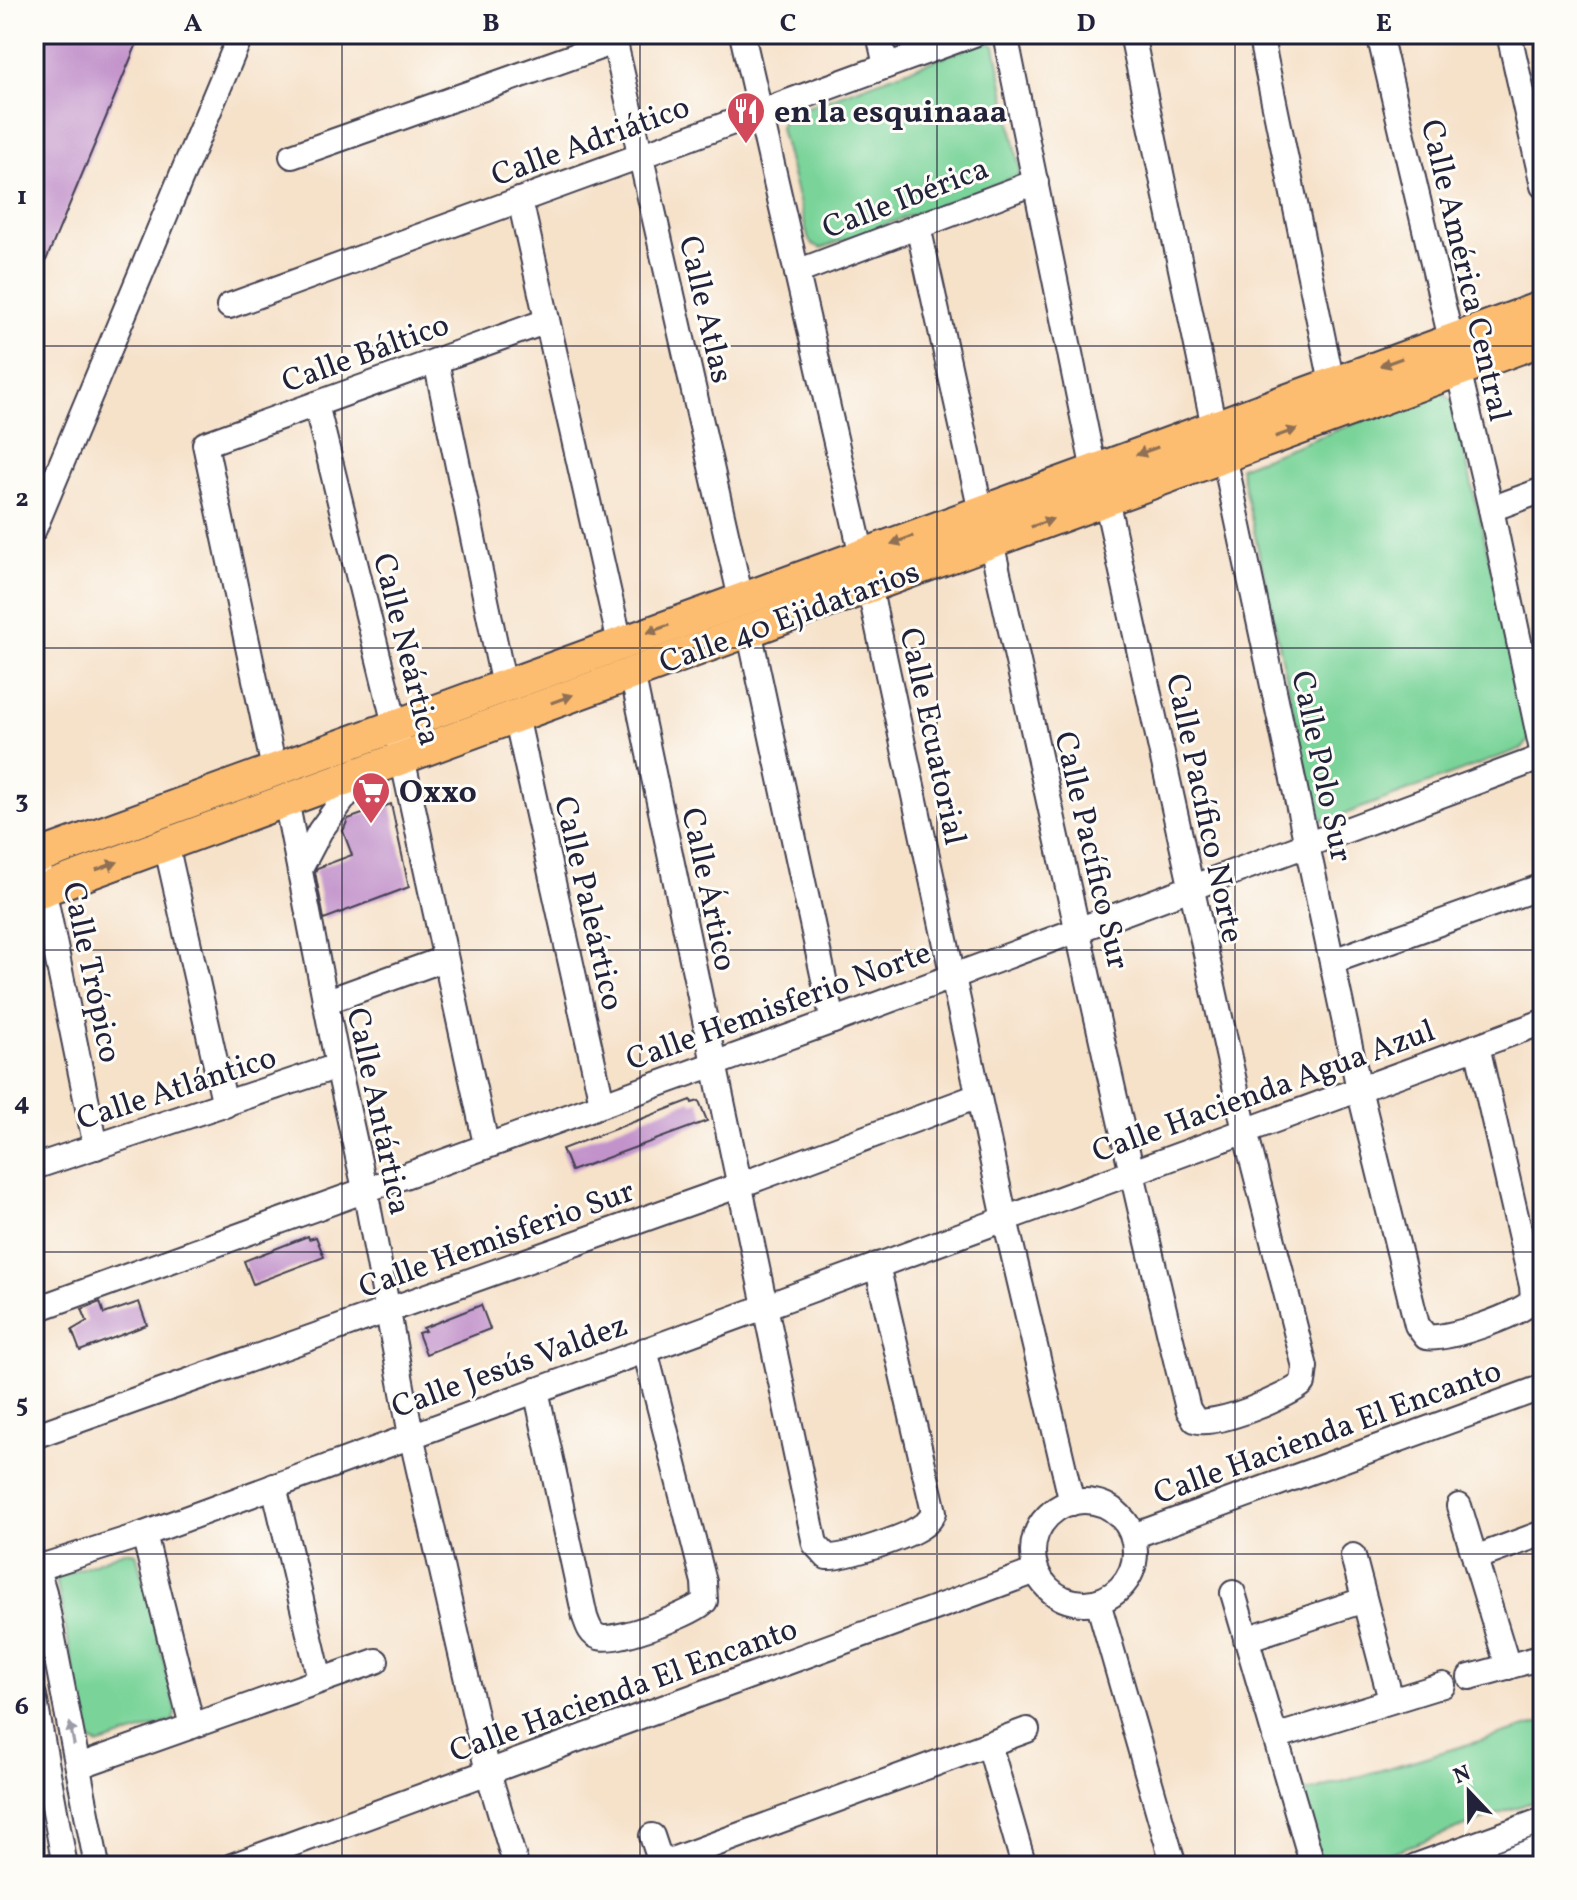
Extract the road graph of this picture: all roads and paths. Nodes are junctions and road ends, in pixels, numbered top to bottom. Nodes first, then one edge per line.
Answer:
1 (241, 34) edge
2 (742, 34) edge
3 (879, 34) edge
4 (974, 34) edge
5 (1005, 34) edge
6 (1132, 34) edge
7 (1260, 34) edge
8 (1379, 34) edge
9 (1509, 34) edge
10 (614, 38) edge
11 (886, 66) junction
12 (759, 112) junction
13 (292, 156) dead end
14 (639, 156) junction
15 (1036, 182) junction
16 (1543, 186) edge
17 (520, 200) junction
18 (918, 226) junction
19 (797, 272) junction
20 (229, 306) dead end
21 (1543, 307) edge
22 (547, 321) junction
23 (1543, 339) edge
24 (1454, 356) junction
25 (436, 361) junction
26 (1332, 383) junction
27 (316, 404) junction
28 (1219, 441) junction
29 (1100, 485) junction
30 (1543, 490) edge
31 (1491, 509) junction
32 (986, 527) junction
33 (34, 529) edge
34 (865, 571) junction
35 (741, 599) junction
36 (749, 630) junction
37 (620, 643) junction
38 (632, 673) junction
39 (504, 686) junction
40 (516, 716) junction
41 (395, 725) junction
42 (1543, 756) edge
43 (402, 757) junction
44 (274, 769) junction
45 (364, 771) junction
46 (286, 800) junction
47 (1307, 843) junction
48 (166, 844) junction
49 (35, 858) edge
50 (300, 869) junction
51 (1543, 886) edge
52 (1191, 887) junction
53 (38, 891) edge
54 (1079, 929) junction
55 (444, 959) junction
56 (1333, 961) junction
57 (952, 977) junction
58 (325, 1002) junction
59 (833, 1021) junction
60 (1543, 1022) edge
61 (1477, 1046) junction
62 (714, 1063) junction
63 (338, 1066) junction
64 (1359, 1089) junction
65 (978, 1096) junction
66 (602, 1103) junction
67 (225, 1105) junction
68 (1245, 1131) junction
69 (486, 1144) junction
70 (96, 1147) junction
71 (34, 1167) edge
72 (1130, 1173) junction
73 (740, 1185) junction
74 (365, 1189) junction
75 (1005, 1219) junction
76 (877, 1265) junction
77 (765, 1306) junction
78 (34, 1310) edge
79 (387, 1310) junction
80 (645, 1350) junction
81 (1543, 1387) edge
82 (536, 1390) junction
83 (411, 1435) junction
84 (34, 1436) edge
85 (274, 1486) junction
86 (1072, 1503) junction
87 (1459, 1506) dead end
88 (1543, 1533) edge
89 (144, 1534) junction
90 (1133, 1536) junction
91 (1353, 1556) dead end
92 (1475, 1558) junction
93 (36, 1566) edge
94 (1036, 1571) junction
95 (1233, 1593) dead end
96 (1364, 1600) junction
97 (1098, 1602) junction
98 (1246, 1639) junction
99 (1543, 1657) edge
100 (376, 1661) dead end
101 (1508, 1667) junction
102 (1470, 1677) dead end
103 (320, 1680) junction
104 (1443, 1685) dead end
105 (34, 1696) edge
106 (1391, 1700) junction
107 (192, 1726) junction
108 (1027, 1730) dead end
109 (1275, 1737) junction
110 (989, 1744) junction
111 (79, 1766) junction
112 (488, 1772) junction
113 (42, 1782) edge
114 (1543, 1820) edge
115 (652, 1836) dead end
116 (1543, 1847) edge
117 (661, 1865) edge
118 (65, 1866) edge
119 (97, 1866) edge
120 (232, 1866) edge
121 (516, 1866) edge
122 (1024, 1866) edge
123 (1174, 1866) edge
124 (1313, 1866) edge
125 (1416, 1866) edge
126 (1492, 1866) edge

1 - 33 street
2 - 12 street, Calle Ecuatorial
3 - 11 street
4 - 11 street, Calle Adriático
5 - 15 street, Calle Pacífico Norte
6 - 28 street, Calle Polo Sur
7 - 26 street
8 - 24 street, Calle América Central
9 - 16 street
10 - 13 street
10 - 14 street, Calle Atlas
11 - 12 street, Calle Adriático
12 - 14 street, Calle Adriático
12 - 19 street, Calle Ecuatorial
14 - 17 street, Calle Adriático
14 - 35 street, Calle Atlas
15 - 18 street, Calle Ibérica
15 - 29 street, Calle Pacífico Norte
17 - 20 street, Calle Adriático
17 - 22 street
18 - 19 street, Calle Ibérica
18 - 32 street, Calle Pacífico Sur
19 - 34 street, Calle Ecuatorial
21 - 24 main road, Calle 40 Ejidatarios
22 - 25 street, Calle Báltico
22 - 37 street
23 - 24 main road, Calle 40 Ejidatarios
24 -> 26 main road, Calle 40 Ejidatarios
28 -> 24 main road, Calle 40 Ejidatarios
24 - 31 street, Calle América Central
25 - 27 street, Calle Báltico
25 - 39 street
26 - 28 main road, Calle 40 Ejidatarios
27 - 41 street, Calle Neártica
27 - 44 street, Calle Báltico
28 - 29 main road, Calle 40 Ejidatarios
28 - 47 street, Calle Polo Sur
29 - 32 main road, Calle 40 Ejidatarios
29 - 52 street, Calle Pacífico Norte
30 - 31 street
31 - 42 street, Calle América Central
32 - 34 main road, Calle 40 Ejidatarios
32 - 54 street, Calle Pacífico Sur
34 - 35 main road, Calle 40 Ejidatarios
34 - 36 main road, Calle 40 Ejidatarios
34 - 57 street, Calle Ecuatorial
35 -> 37 main road, Calle 40 Ejidatarios
36 - 38 main road, Calle 40 Ejidatarios
36 - 59 street
37 - 39 main road, Calle 40 Ejidatarios
40 -> 38 main road, Calle 40 Ejidatarios
38 - 62 street, Calle Ártico
39 - 41 main road, Calle 40 Ejidatarios
40 - 43 main road, Calle 40 Ejidatarios
40 - 66 street, Calle Paleártico
41 - 43 street, Calle Neártica
41 - 44 main road, Calle 40 Ejidatarios
42 - 47 street, Calle Hemisferio Norte
43 - 45 main road, Calle 40 Ejidatarios
43 - 55 street, Calle Neártica
44 - 49 main road, Calle 40 Ejidatarios
45 - 46 main road, Calle 40 Ejidatarios
45 - 50 street
46 - 48 main road, Calle 40 Ejidatarios
46 - 50 street, Calle Antártica
47 - 52 street, Calle Hemisferio Norte
47 - 56 street, Calle Polo Sur
53 -> 48 main road, Calle 40 Ejidatarios
48 - 67 street
49 - 53 street, Calle Trópico
50 - 58 street, Calle Antártica
51 - 56 street
52 - 54 street, Calle Hemisferio Norte
52 - 68 street, Calle Pacífico Norte
53 - 70 street, Calle Trópico
54 - 57 street, Calle Hemisferio Norte
54 - 72 street, Calle Pacífico Sur
55 - 58 street
55 - 69 street, Calle Neártica
56 - 64 street, Calle Polo Sur
57 - 59 street, Calle Hemisferio Norte
57 - 65 street, Calle Ecuatorial
58 - 63 street, Calle Antártica
59 - 62 street, Calle Hemisferio Norte
60 - 61 street, Calle Hacienda Agua Azul
61 - 64 street, Calle Hacienda Agua Azul
61 - 64 street, Calle Polo Sur
62 - 66 street, Calle Hemisferio Norte
62 - 73 street, Calle Ártico
63 - 67 street, Calle Atlántico
63 - 74 street, Calle Antártica
64 - 68 street, Calle Hacienda Agua Azul
65 - 73 street, Calle Hemisferio Sur
65 - 75 street, Calle Ecuatorial
66 - 69 street, Calle Hemisferio Norte
67 - 70 street, Calle Atlántico
68 - 72 street, Calle Hacienda Agua Azul
68 - 72 street, Calle Pacífico Norte
69 - 74 street, Calle Hemisferio Norte
70 - 71 street, Calle Atlántico
72 - 75 street, Calle Hacienda Agua Azul
73 - 77 street, Calle Ártico
73 - 79 street, Calle Hemisferio Sur
74 - 78 street, Calle Hemisferio Norte
74 - 79 street, Calle Antártica
75 - 76 street, Calle Jesús Valdez
75 - 86 street, Calle Ecuatorial
76 - 77 street, Calle Jesús Valdez
76 - 77 street, Calle Ártico
77 - 80 street, Calle Jesús Valdez
79 - 83 street, Calle Antártica
79 - 84 street, Calle Hemisferio Sur
80 - 82 street, Calle Jesús Valdez
80 - 82 street
81 - 90 street, Calle Hacienda El Encanto
82 - 83 street, Calle Jesús Valdez
83 - 85 street, Calle Jesús Valdez
83 - 112 street, Calle Antártica
85 - 89 street, Calle Jesús Valdez
85 - 103 street
86 - 90 street
86 - 94 street
87 - 92 street
88 - 92 street
89 - 93 street, Calle Jesús Valdez
89 - 107 street
90 - 97 street
91 - 96 street
92 - 101 street
111 -> 93 street
94 - 97 street
94 - 112 street, Calle Hacienda El Encanto
95 - 98 street
96 - 98 street
96 - 106 street
97 - 123 street
98 - 109 street
99 - 101 street
100 - 103 street
101 - 102 street
103 - 107 street
104 - 106 street
105 - 113 street
106 - 109 street
107 - 111 street
108 - 110 street
109 - 124 street
110 - 117 street
110 - 122 street
111 - 119 street
112 - 120 street, Calle Hacienda El Encanto
112 - 121 street, Calle Antártica
113 - 118 street
114 - 125 street
115 - 117 street
116 - 126 street

